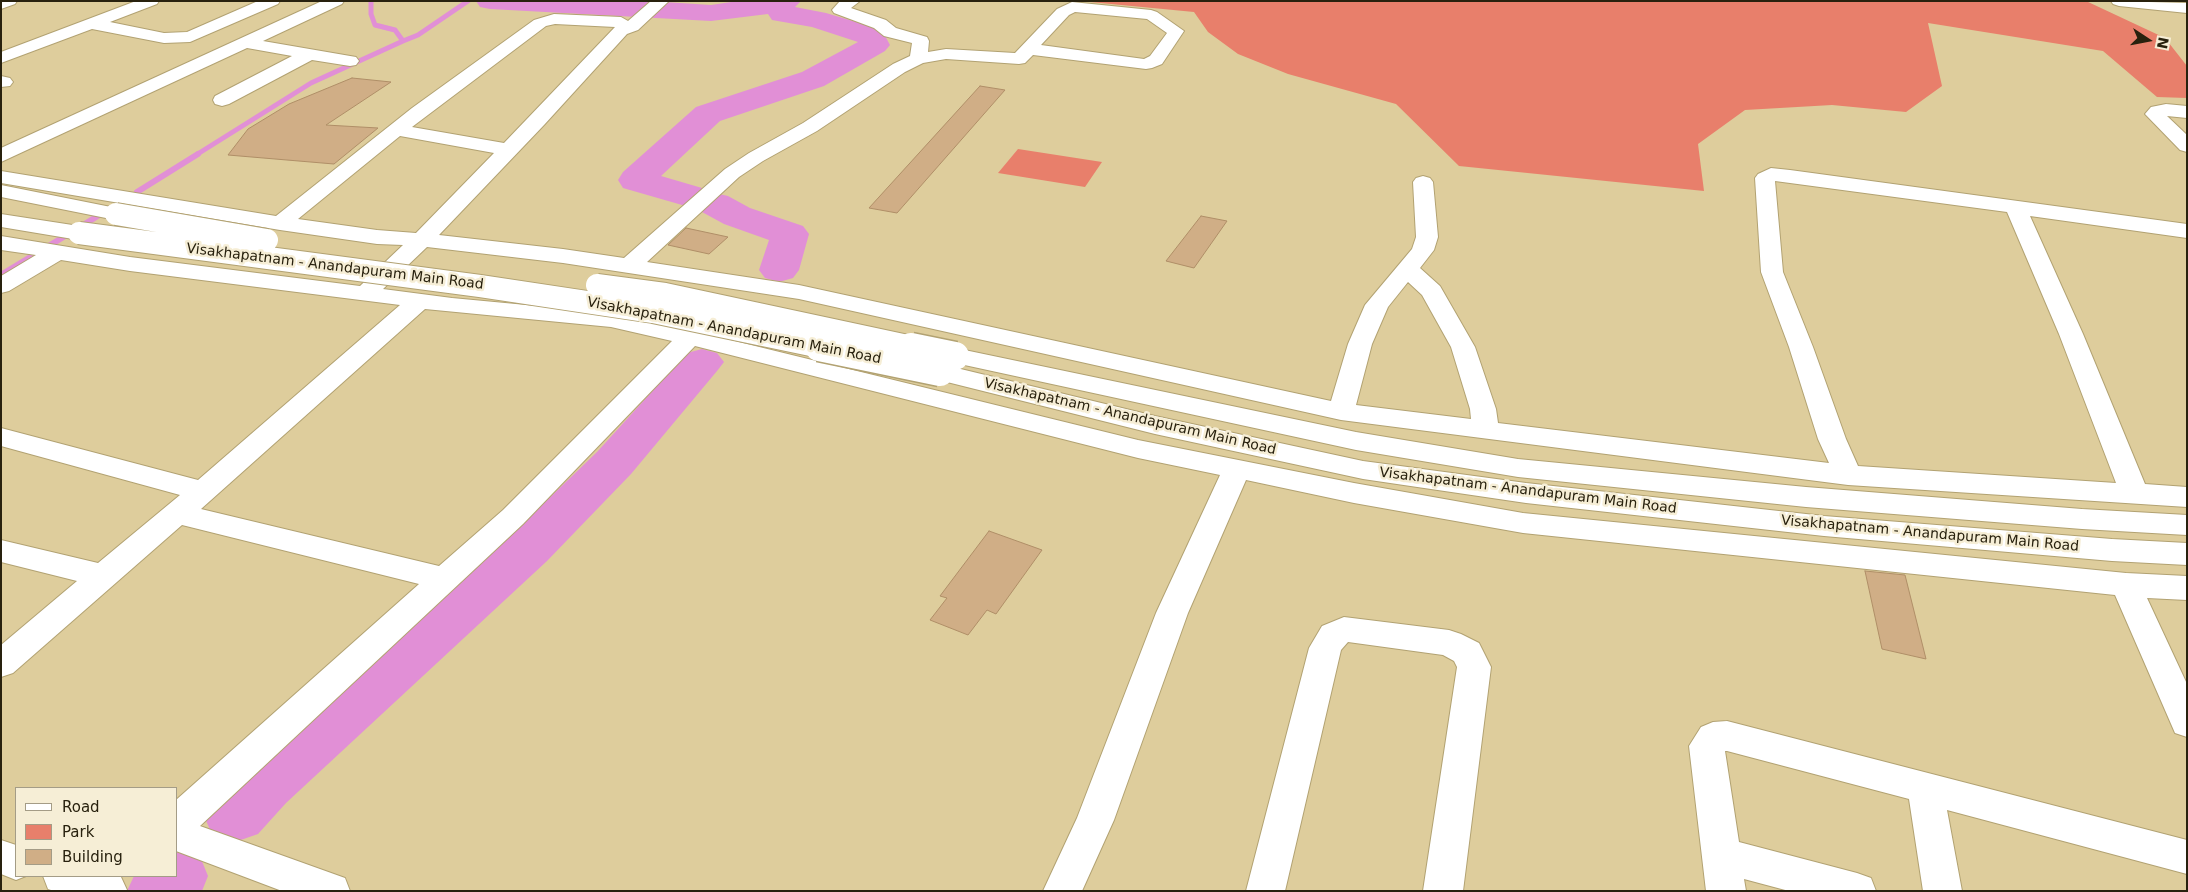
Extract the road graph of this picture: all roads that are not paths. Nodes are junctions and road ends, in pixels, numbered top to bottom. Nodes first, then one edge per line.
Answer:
1 (9, 1) edge
2 (151, 1) edge
3 (272, 1) edge
4 (336, 1) edge
5 (852, 1) edge
6 (2119, 1) edge
7 (1, 4) edge
8 (2187, 8) edge
9 (639, 11) edge
10 (92, 24) junction
11 (246, 43) junction
12 (1030, 49) junction
13 (309, 54) junction
14 (1, 58) edge
15 (918, 59) junction
16 (350, 61) dead end
17 (222, 100) dead end
18 (2187, 112) edge
19 (397, 130) junction
20 (2187, 146) edge
21 (508, 150) junction
22 (1, 156) edge
23 (1, 178) edge
24 (1423, 182) dead end
25 (1, 191) edge
26 (2016, 208) junction
27 (1, 220) edge
28 (280, 223) junction
29 (2187, 231) edge
30 (422, 240) junction
31 (1, 243) edge
32 (57, 243) junction
33 (629, 266) junction
34 (1408, 270) junction
35 (1, 286) edge
36 (365, 293) junction
37 (419, 301) junction
38 (690, 337) junction
39 (948, 364) junction
40 (1341, 412) junction
41 (1486, 431) junction
42 (1, 437) edge
43 (1237, 469) junction
44 (1848, 475) junction
45 (203, 491) junction
46 (2135, 494) junction
47 (2187, 497) edge
48 (176, 513) junction
49 (2187, 525) edge
50 (1, 551) edge
51 (2187, 554) edge
52 (104, 576) junction
53 (444, 579) junction
54 (2126, 585) junction
55 (2187, 588) edge
56 (1, 664) edge
57 (2187, 724) edge
58 (1925, 789) junction
59 (178, 822) edge
60 (178, 835) edge
61 (1, 857) edge
62 (2187, 857) edge
63 (15, 862) edge
64 (1723, 873) edge
65 (68, 877) edge
66 (112, 885) edge
67 (331, 891) edge
68 (1062, 891) edge
69 (1265, 891) edge
70 (1443, 891) edge
71 (1857, 891) edge
72 (1942, 891) edge

1 - 7 street
2 - 10 street
3 - 10 street
4 - 11 street
5 - 15 street
6 - 8 street
9 - 19 street
9 - 21 street
10 - 14 street
11 - 13 street
11 - 22 street
12 - 12 street
12 - 15 street
13 - 16 street
13 - 17 street
15 - 33 street
18 - 20 street
19 - 21 street
19 - 28 street
21 - 30 street
23 - 28 street
24 - 34 street
25 - 39 street, Visakhapatnam - Anandapuram Main Road, bridge
26 - 29 street
26 - 44 street
26 - 46 street
27 - 32 street, Visakhapatnam - Anandapuram Main Road
28 - 30 street
30 - 33 street
30 - 36 street
31 - 32 street
32 - 35 street
32 - 36 street
32 - 39 street, Visakhapatnam - Anandapuram Main Road, bridge
33 - 40 street
34 - 40 street
34 - 41 street
36 - 37 street
37 - 38 street
37 - 45 street
38 - 43 street
38 - 53 street
39 - 49 street, Visakhapatnam - Anandapuram Main Road
39 - 51 street, Visakhapatnam - Anandapuram Main Road
40 - 41 street
41 - 44 street
42 - 45 street
43 - 54 street
43 - 68 street
44 - 46 street
45 - 48 street
46 - 47 street
48 - 52 street
48 - 53 street
50 - 52 street
52 - 56 street
53 - 59 street
54 - 55 street
54 - 57 street
58 - 62 street
58 - 64 street
58 - 72 street
60 - 67 street
61 - 63 street
64 - 71 street
65 - 66 street
69 - 70 street

